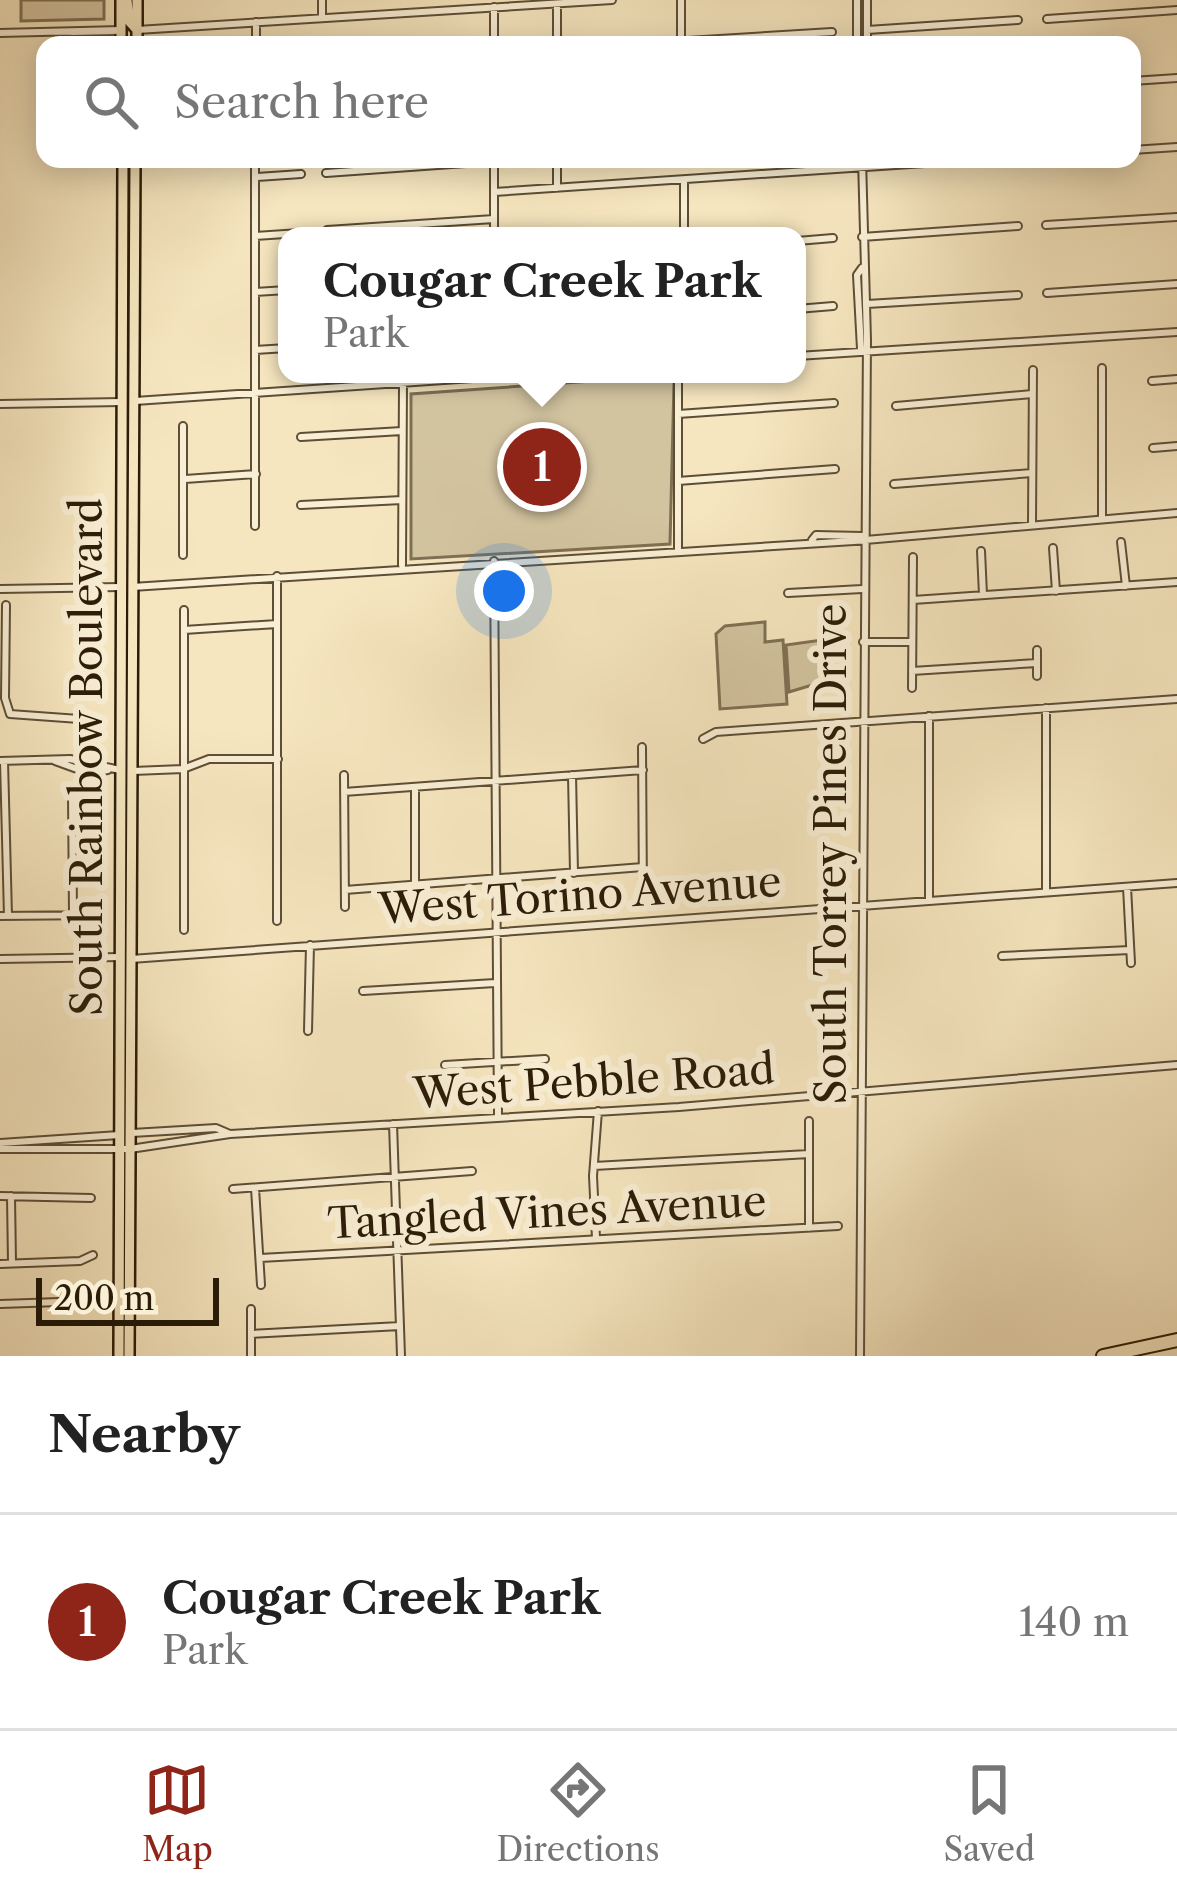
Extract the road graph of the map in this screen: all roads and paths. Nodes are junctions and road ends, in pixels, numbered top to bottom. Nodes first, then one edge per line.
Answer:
1 (124, 0) edge
2 (137, 0) edge
3 (322, 0) edge
4 (612, 0) edge
5 (681, 0) edge
6 (856, 0) edge
7 (867, 0) edge
8 (557, 4) junction
9 (494, 7) junction
10 (1177, 10) edge
11 (322, 18) junction
12 (1047, 19) dead end
13 (1018, 20) dead end
14 (256, 22) junction
15 (121, 30) junction
16 (137, 30) junction
17 (867, 30) junction
18 (832, 32) dead end
19 (0, 33) edge
20 (124, 36) edge
21 (133, 36) edge
22 (256, 36) edge
23 (494, 36) edge
24 (557, 36) edge
25 (681, 36) edge
26 (777, 36) edge
27 (857, 36) edge
28 (867, 36) edge
29 (1177, 78) edge
30 (1141, 80) edge
31 (1177, 147) edge
32 (1141, 149) edge
33 (123, 168) edge
34 (125, 168) edge
35 (135, 168) edge
36 (255, 168) edge
37 (391, 168) edge
38 (494, 168) edge
39 (557, 168) edge
40 (818, 168) edge
41 (862, 168) edge
42 (326, 173) dead end
43 (301, 174) dead end
44 (255, 177) junction
45 (684, 180) junction
46 (557, 188) junction
47 (494, 192) junction
48 (134, 212) junction
49 (1177, 217) edge
50 (494, 219) junction
51 (123, 223) junction
52 (1046, 225) dead end
53 (1018, 226) dead end
54 (373, 227) edge
55 (494, 227) edge
56 (684, 227) edge
57 (278, 234) edge
58 (255, 236) junction
59 (862, 237) junction
60 (833, 238) dead end
61 (806, 240) edge
62 (862, 267) junction
63 (134, 274) junction
64 (1177, 284) edge
65 (278, 291) edge
66 (255, 292) junction
67 (1047, 293) dead end
68 (1018, 295) dead end
69 (866, 304) junction
70 (832, 307) dead end
71 (806, 308) edge
72 (1177, 332) edge
73 (278, 349) edge
74 (255, 350) junction
75 (862, 352) junction
76 (806, 355) edge
77 (1102, 368) dead end
78 (1033, 370) dead end
79 (1177, 379) edge
80 (1152, 381) dead end
81 (403, 383) joint
82 (678, 383) edge
83 (256, 393) junction
84 (1032, 394) junction
85 (128, 402) junction
86 (834, 403) dead end
87 (0, 404) edge
88 (896, 406) dead end
89 (678, 414) junction
90 (183, 426) dead end
91 (402, 431) junction
92 (301, 437) dead end
93 (1177, 446) edge
94 (1153, 448) dead end
95 (835, 469) dead end
96 (1032, 472) junction
97 (256, 474) junction
98 (184, 478) junction
99 (678, 481) junction
100 (894, 484) dead end
101 (402, 500) junction
102 (301, 506) dead end
103 (1177, 513) edge
104 (1102, 519) junction
105 (1032, 523) junction
106 (255, 526) dead end
107 (862, 536) junction
108 (1121, 542) dead end
109 (1053, 548) dead end
110 (678, 550) junction
111 (981, 551) dead end
112 (183, 555) dead end
113 (913, 557) dead end
114 (494, 561) junction
115 (402, 566) junction
116 (277, 576) junction
117 (1177, 582) edge
118 (1126, 586) junction
119 (126, 587) junction
120 (0, 589) edge
121 (862, 589) junction
122 (1056, 591) junction
123 (788, 593) dead end
124 (983, 596) junction
125 (913, 600) junction
126 (6, 604) dead end
127 (184, 610) dead end
128 (278, 624) junction
129 (184, 630) junction
130 (3, 631) edge
131 (862, 642) junction
132 (912, 642) junction
133 (1037, 650) dead end
134 (1037, 663) junction
135 (912, 671) junction
136 (1037, 676) dead end
137 (912, 688) dead end
138 (3, 698) edge
139 (1177, 699) edge
140 (1046, 708) junction
141 (929, 716) junction
142 (93, 719) dead end
143 (862, 721) junction
144 (703, 739) dead end
145 (643, 747) dead end
146 (278, 759) junction
147 (2, 761) edge
148 (183, 769) junction
149 (120, 770) junction
150 (643, 770) junction
151 (344, 775) dead end
152 (572, 775) junction
153 (495, 781) junction
154 (415, 787) junction
155 (344, 792) junction
156 (72, 795) dead end
157 (4, 831) edge
158 (643, 867) junction
159 (574, 873) junction
160 (495, 879) junction
161 (1177, 883) edge
162 (415, 885) junction
163 (1127, 886) junction
164 (344, 890) junction
165 (1046, 892) junction
166 (643, 897) dead end
167 (929, 900) junction
168 (861, 905) junction
169 (344, 908) dead end
170 (73, 915) junction
171 (100, 915) dead end
172 (4, 916) edge
173 (277, 921) dead end
174 (184, 930) dead end
175 (495, 931) junction
176 (310, 945) junction
177 (1130, 950) junction
178 (1002, 956) dead end
179 (126, 958) junction
180 (0, 959) edge
181 (1131, 963) dead end
182 (495, 983) junction
183 (363, 991) dead end
184 (308, 1031) dead end
185 (545, 1059) dead end
186 (495, 1063) junction
187 (445, 1065) dead end
188 (1177, 1065) edge
189 (861, 1092) junction
190 (598, 1111) junction
191 (498, 1115) junction
192 (809, 1121) dead end
193 (393, 1124) junction
194 (126, 1134) junction
195 (230, 1134) junction
196 (0, 1146) edge
197 (126, 1149) junction
198 (809, 1154) junction
199 (594, 1166) junction
200 (472, 1171) dead end
201 (396, 1178) junction
202 (254, 1188) junction
203 (232, 1190) dead end
204 (0, 1196) edge
205 (10, 1196) junction
206 (91, 1198) dead end
207 (838, 1226) dead end
208 (809, 1228) junction
209 (596, 1238) junction
210 (399, 1250) junction
211 (93, 1255) dead end
212 (260, 1258) junction
213 (12, 1263) junction
214 (0, 1264) edge
215 (261, 1285) dead end
216 (124, 1301) junction
217 (0, 1304) edge
218 (251, 1309) dead end
219 (400, 1326) junction
220 (251, 1334) junction
221 (1177, 1340) edge
222 (119, 1356) edge
223 (129, 1356) edge
224 (251, 1356) edge
225 (401, 1356) edge
226 (860, 1356) edge
227 (1103, 1356) edge

1 - 15 main road
1 - 16 main road
2 - 16 main road
3 - 11 street
4 - 8 street
5 - 25 street
6 - 27 street
7 - 17 street
8 - 9 street
8 - 24 street
9 - 11 street
9 - 23 street
10 - 12 street
11 - 14 street
13 - 17 street
14 - 16 street
14 - 22 street
15 - 19 street
15 - 20 main road
16 - 21 main road
17 - 28 street
18 - 26 street
29 - 30 street
31 - 32 street
33 - 51 main road, South Rainbow Boulevard
34 - 48 main road
35 - 48 main road, South Rainbow Boulevard
36 - 44 street
37 - 42 street
38 - 47 street
39 - 46 street
40 - 45 street
41 - 59 street, South Torrey Pines Drive
43 - 44 street
44 - 58 street
45 - 46 street
45 - 56 street
46 - 47 street
47 - 50 street
48 - 63 main road, South Rainbow Boulevard
49 - 52 street
50 - 54 street
50 - 55 street
51 - 63 main road
51 - 85 main road, South Rainbow Boulevard
53 - 59 street
57 - 58 street
58 - 66 street
59 - 62 street, South Torrey Pines Drive
60 - 61 street
62 - 69 street, South Torrey Pines Drive
62 - 75 street, South Torrey Pines Drive
63 - 85 main road, South Rainbow Boulevard
64 - 67 street
65 - 66 street
66 - 74 street
68 - 69 street
69 - 75 street, South Torrey Pines Drive
70 - 71 street
72 - 75 street
73 - 74 street
74 - 83 street
75 - 76 street
75 - 107 street, South Torrey Pines Drive
77 - 104 street
78 - 84 street
79 - 80 street
81 - 83 street
81 - 91 street
82 - 89 street
83 - 85 street
83 - 97 street
84 - 88 street
84 - 96 street
85 - 87 street
85 - 119 main road, South Rainbow Boulevard
85 - 119 main road, South Rainbow Boulevard
86 - 89 street
89 - 99 street
90 - 98 street
91 - 92 street
91 - 101 street
93 - 94 street
95 - 99 street
96 - 100 street
96 - 105 street
97 - 98 street
97 - 106 street
98 - 112 street
99 - 110 street
101 - 102 street
101 - 115 street
103 - 104 street
104 - 105 street
105 - 107 street
107 - 110 street
107 - 121 street, South Torrey Pines Drive
108 - 118 street
109 - 122 street
110 - 114 street
111 - 124 street
113 - 125 street
114 - 115 street
114 - 153 street
115 - 116 street
116 - 119 street
116 - 128 street
117 - 118 street
118 - 122 street
119 - 120 street
119 - 149 main road, South Rainbow Boulevard
119 - 149 main road, South Rainbow Boulevard
121 - 123 street
121 - 131 street, South Torrey Pines Drive
122 - 124 street
124 - 125 street
125 - 132 street
126 - 130 street
127 - 129 street
128 - 129 street
128 - 146 street
129 - 148 street
130 - 138 street
131 - 132 street
131 - 143 street, South Torrey Pines Drive
132 - 135 street
133 - 134 street
134 - 135 street
134 - 136 street
135 - 137 street
138 - 142 street
139 - 140 street
140 - 141 street
140 - 165 street
141 - 143 street
141 - 167 street
143 - 144 street
143 - 168 street, South Torrey Pines Drive
145 - 150 street
146 - 148 street
146 - 173 street
147 - 149 street
147 - 157 street
148 - 149 street
148 - 174 street
149 - 179 main road, South Rainbow Boulevard
149 - 179 main road, South Rainbow Boulevard
150 - 152 street
150 - 158 street
151 - 155 street
152 - 153 street
152 - 159 street
153 - 154 street
153 - 160 street
154 - 155 street
154 - 162 street
155 - 164 street
156 - 170 street
157 - 172 street
158 - 159 street
158 - 166 street
159 - 160 street
160 - 162 street
160 - 175 street
161 - 163 street, West Torino Avenue
162 - 164 street
163 - 165 street, West Torino Avenue
163 - 177 street
164 - 169 street
165 - 167 street, West Torino Avenue
167 - 168 street, West Torino Avenue
168 - 175 street, West Torino Avenue
168 - 189 street, South Torrey Pines Drive
170 - 171 street
170 - 172 street
175 - 176 street, West Torino Avenue
175 - 182 street
176 - 179 street, West Torino Avenue
176 - 184 street
177 - 178 street
177 - 181 street
179 - 180 street, West Torino Avenue
179 - 194 main road, South Rainbow Boulevard
179 - 194 main road, South Rainbow Boulevard
182 - 183 street
182 - 186 street
185 - 186 street
186 - 187 street
186 - 191 street
188 - 189 street, West Pebble Road
189 - 190 street, West Pebble Road
189 - 226 street, South Torrey Pines Drive
190 - 191 street, West Pebble Road
190 - 199 street
191 - 193 street, West Pebble Road
192 - 198 street
193 - 195 street, West Pebble Road
193 - 201 street
194 - 195 street, West Pebble Road
194 - 196 street, West Pebble Road
194 - 197 main road, South Rainbow Boulevard
195 - 197 street, West Pebble Road
196 - 197 street, West Pebble Road
197 - 216 main road, South Rainbow Boulevard
197 - 216 main road, South Rainbow Boulevard
198 - 199 street
198 - 208 street
199 - 209 street
200 - 201 street
201 - 202 street
201 - 210 street
202 - 203 street
202 - 212 street
204 - 205 street
205 - 206 street
205 - 213 street
207 - 208 street, Tangled Vines Avenue
208 - 209 street, Tangled Vines Avenue
209 - 210 street, Tangled Vines Avenue
210 - 212 street, Tangled Vines Avenue
210 - 219 street
211 - 213 street
212 - 215 street
213 - 214 street
216 - 217 street
216 - 222 main road, South Rainbow Boulevard
216 - 223 main road, South Rainbow Boulevard
218 - 220 street
219 - 220 street
219 - 225 street
220 - 224 street
221 - 227 highway

